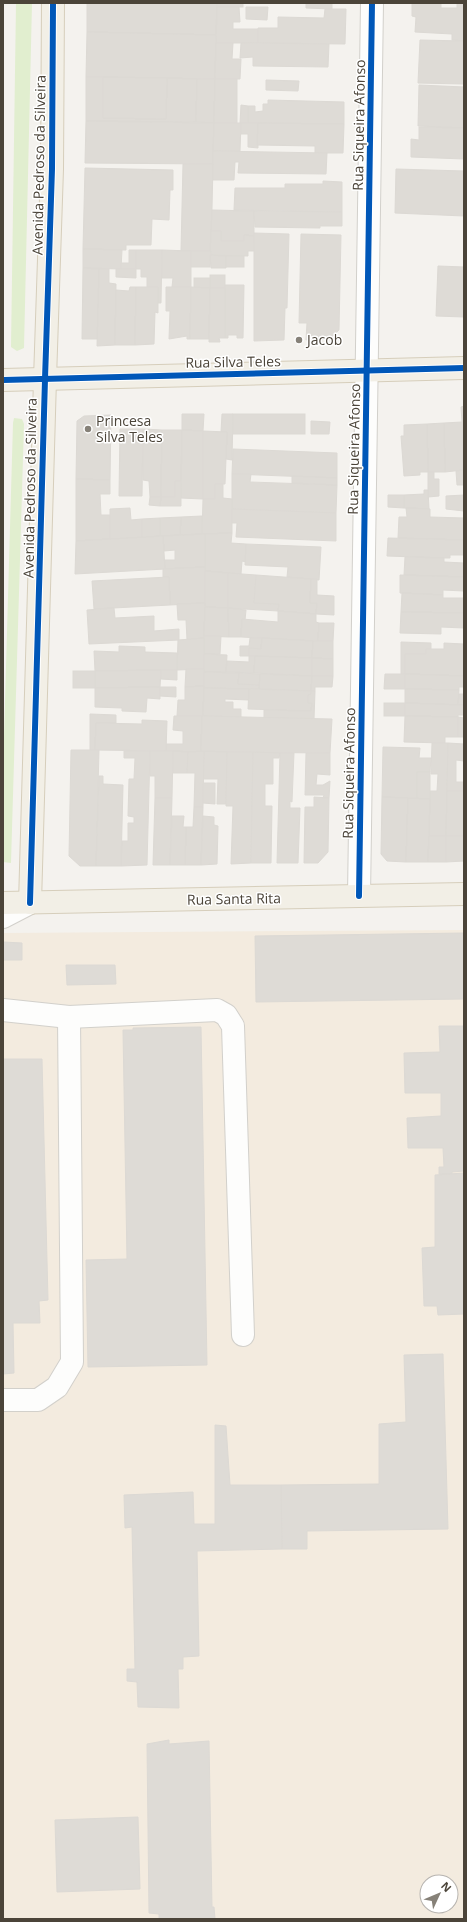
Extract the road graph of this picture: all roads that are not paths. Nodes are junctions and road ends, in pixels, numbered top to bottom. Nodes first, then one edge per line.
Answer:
1 (53, 3) edge
2 (372, 3) edge
3 (464, 368) edge
4 (367, 371) junction
5 (44, 379) junction
6 (3, 380) edge
7 (464, 894) edge
8 (359, 896) junction
9 (3, 903) edge
10 (30, 903) junction
11 (3, 917) edge
12 (3, 1010) edge
13 (69, 1017) junction
14 (243, 1336) dead end
15 (3, 1400) edge

1 - 5 main road, Avenida Pedroso da Silveira
2 - 4 street, Rua Siqueira Afonso
3 - 4 main road, Rua Silva Teles
4 - 5 main road, Rua Silva Teles
4 - 8 street, Rua Siqueira Afonso
5 - 6 main road, Rua Silva Teles
5 - 10 main road, Avenida Pedroso da Silveira
7 - 8 main road, Rua Santa Rita
8 - 10 main road, Rua Santa Rita
9 - 10 main road, Rua Santa Rita
10 - 11 street
12 - 13 street
13 - 14 street
13 - 15 street

